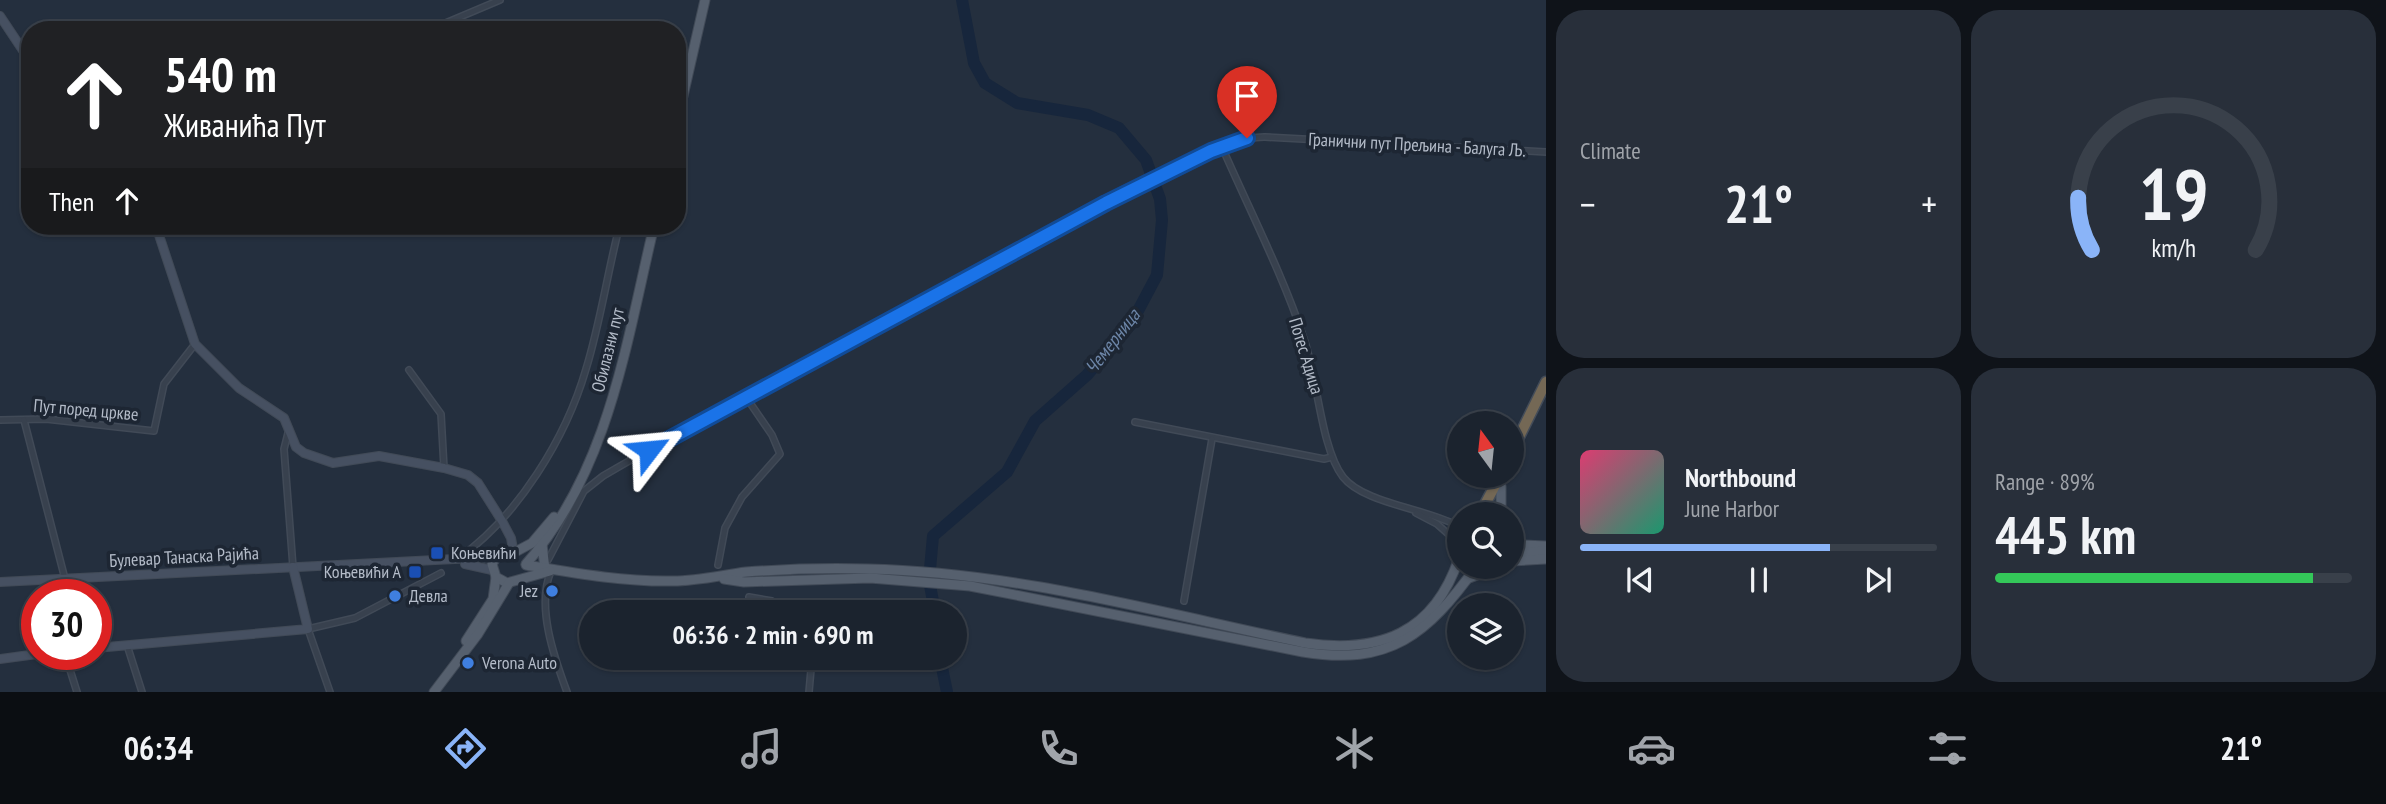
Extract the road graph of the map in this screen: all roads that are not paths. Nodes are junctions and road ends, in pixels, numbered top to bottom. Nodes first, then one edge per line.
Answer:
1 (500, 0) edge
2 (705, 0) edge
3 (0, 16) edge
4 (450, 21) edge
5 (21, 48) edge
6 (686, 83) edge
7 (1222, 147) junction
8 (1546, 152) edge
9 (159, 235) edge
10 (619, 235) edge
11 (652, 235) edge
12 (195, 344) junction
13 (409, 370) dead end
14 (1546, 382) edge
15 (1546, 396) edge
16 (746, 397) junction
17 (0, 420) edge
18 (24, 420) junction
19 (1135, 422) dead end
20 (1524, 427) edge
21 (288, 433) junction
22 (1212, 439) junction
23 (1524, 440) edge
24 (1332, 457) junction
25 (444, 468) junction
26 (583, 484) junction
27 (1410, 510) junction
28 (502, 521) junction
29 (1447, 521) edge
30 (1447, 533) edge
31 (542, 544) junction
32 (1524, 545) edge
33 (1546, 549) edge
34 (511, 550) junction
35 (1524, 552) edge
36 (494, 557) junction
37 (1546, 559) edge
38 (1524, 560) edge
39 (456, 562) junction
40 (526, 564) junction
41 (718, 565) dead end
42 (293, 567) junction
43 (548, 568) junction
44 (440, 573) dead end
45 (494, 574) junction
46 (522, 577) junction
47 (65, 579) joint
48 (1451, 579) edge
49 (1467, 579) edge
50 (21, 581) edge
51 (969, 581) junction
52 (0, 582) edge
53 (509, 583) junction
54 (748, 597) dead end
55 (766, 600) edge
56 (1184, 601) dead end
57 (308, 629) junction
58 (127, 645) junction
59 (112, 646) edge
60 (21, 656) edge
61 (459, 656) junction
62 (0, 659) edge
63 (70, 670) edge
64 (811, 670) edge
65 (77, 692) edge
66 (142, 692) edge
67 (330, 692) edge
68 (434, 692) edge
69 (567, 692) edge
70 (810, 692) edge

1 - 4 street
2 - 6 main road
3 - 5 street
7 - 8 street, Гранични пут Прељина - Балуга Љ.
7 - 16 street, Гранични пут Прељина - Балуга Љ.
7 - 24 street, Потес Адица
9 - 12 street
10 - 28 street
11 - 26 main road, Обилазни пут
12 - 18 street, Пут поред цркве
12 - 21 street
13 - 25 street
14 - 20 highway
15 - 23 highway
16 - 26 street, Гранични пут Прељина - Балуга Љ.
16 - 41 street
17 - 18 street, Пут поред цркве
18 - 47 street
19 - 22 street
21 - 25 street
21 - 42 street
22 - 24 street
22 - 56 street
24 - 27 street
25 - 28 street
26 - 31 main road
26 - 34 main road
26 - 43 street
27 - 29 street
27 - 30 street
28 - 34 street
28 - 39 street
31 - 40 main road
31 - 43 main road
32 - 33 main road
33 - 35 main road
34 - 36 main road
34 - 40 main road
36 - 39 street
36 - 45 main road
37 - 38 main road
39 - 42 street, Булевар Танаска Рајића
39 - 45 street
40 - 43 main road
40 - 46 main road
42 - 47 street, Булевар Танаска Рајића
42 - 57 street
43 - 46 main road
43 - 51 main road
43 - 69 street
44 - 57 street
45 - 53 main road
45 - 61 main road
46 - 53 main road
48 - 51 main road
49 - 51 main road
50 - 52 street, Булевар Танаска Рајића
53 - 61 main road
54 - 55 street
57 - 58 street
57 - 67 street
58 - 59 street
58 - 66 street
60 - 62 street
61 - 68 main road
63 - 65 street
64 - 70 street

